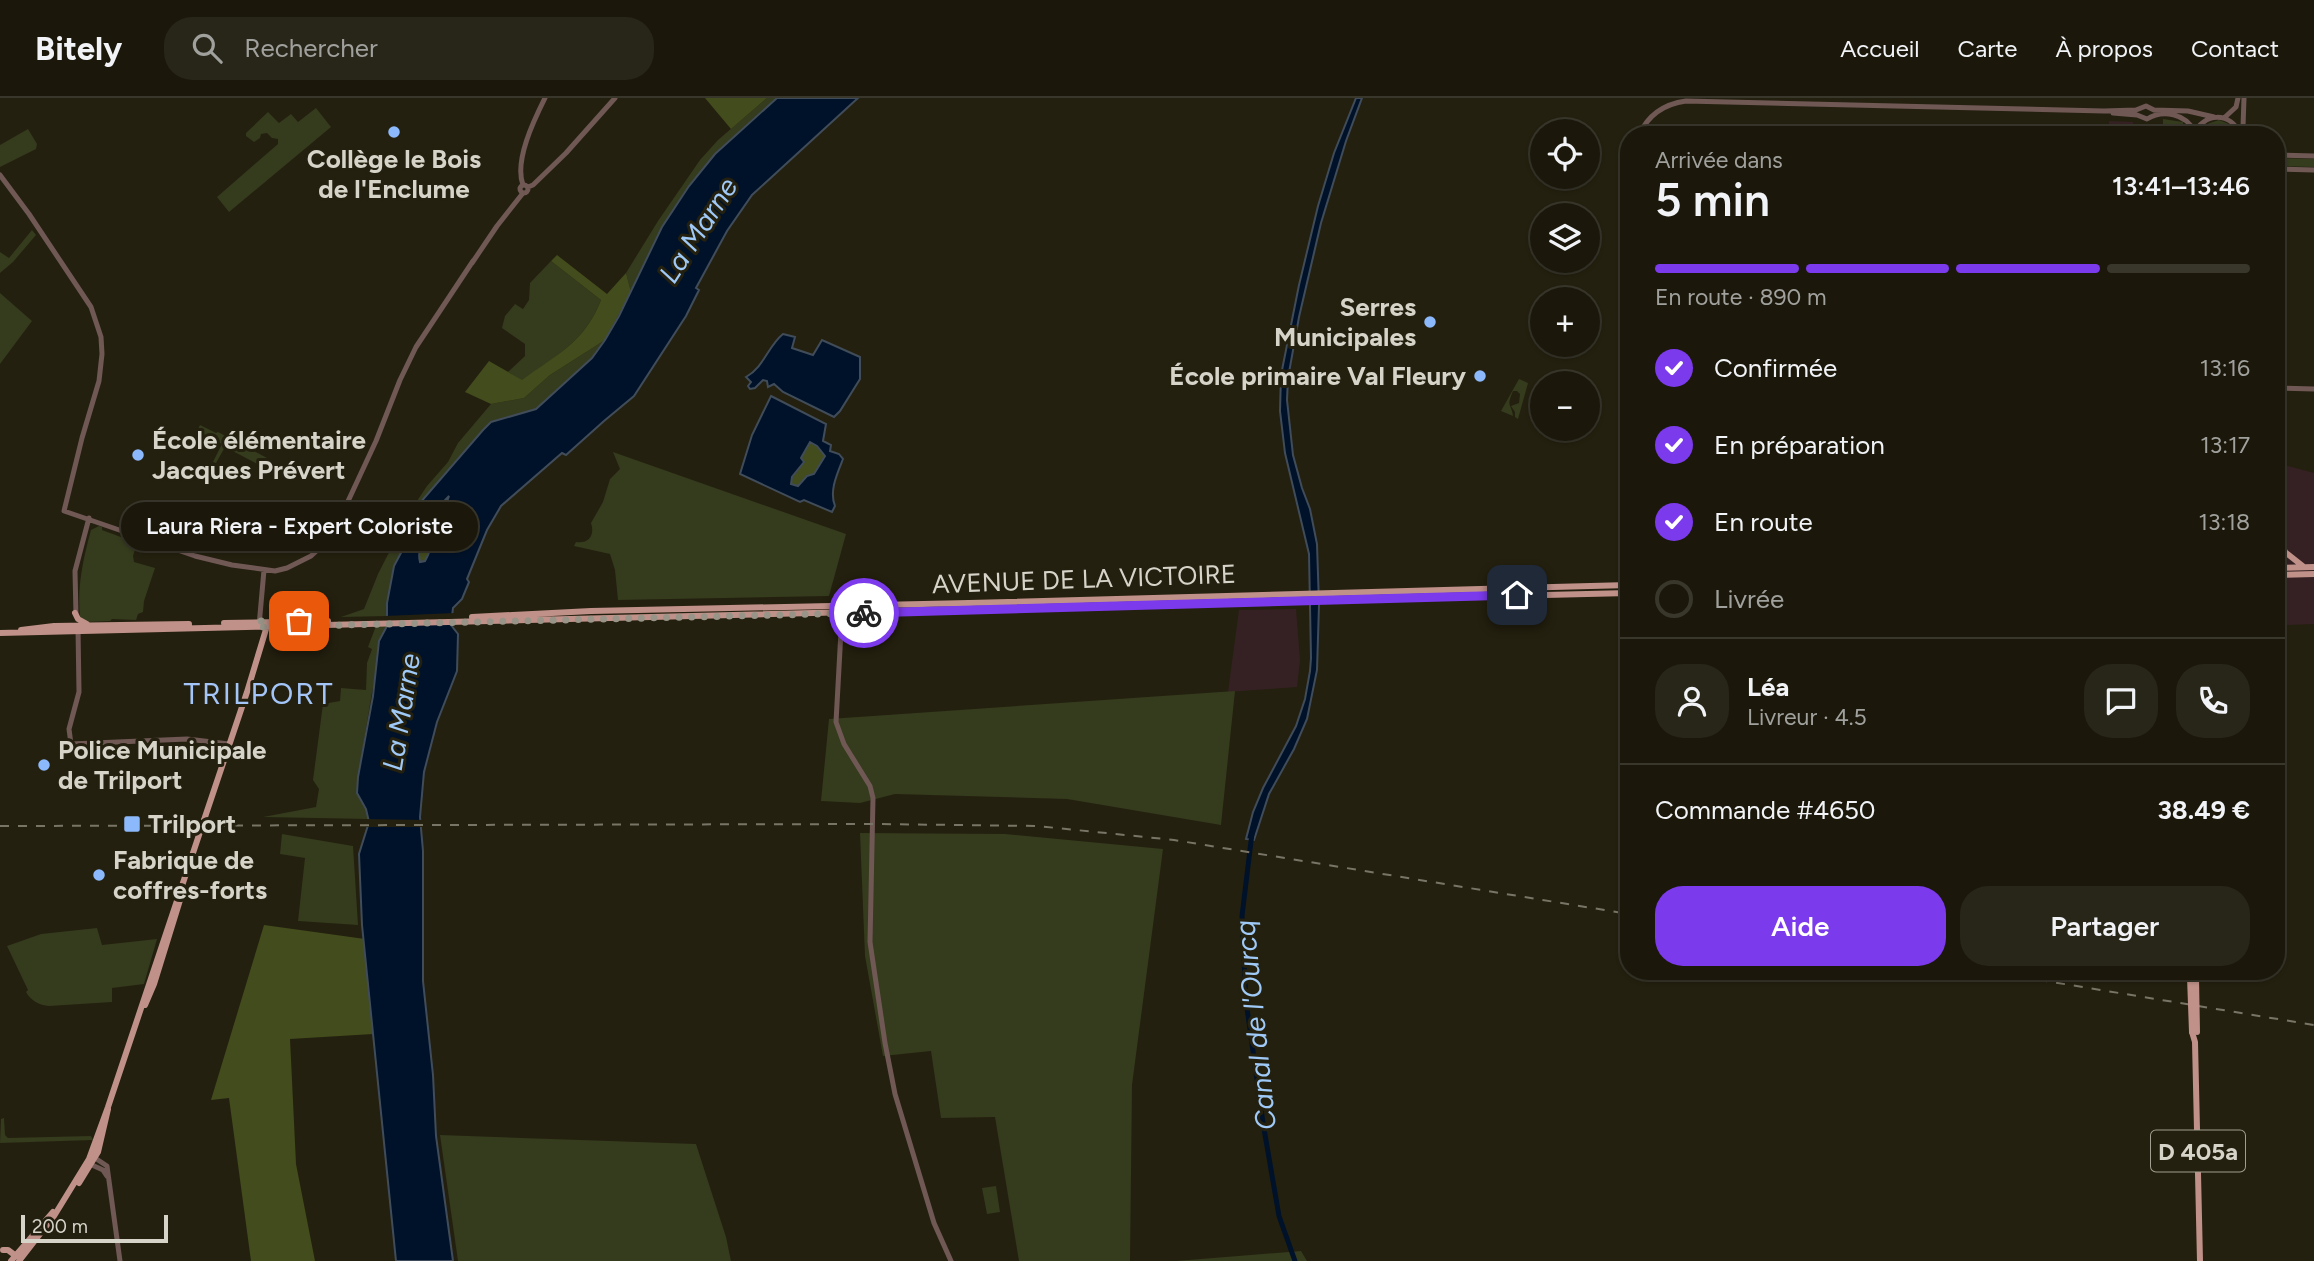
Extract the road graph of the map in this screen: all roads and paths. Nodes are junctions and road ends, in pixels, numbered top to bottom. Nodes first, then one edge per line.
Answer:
1 (545, 98) edge
2 (615, 98) edge
3 (2238, 98) edge
4 (2244, 98) edge
5 (1764, 100) edge
6 (2140, 112) junction
7 (2151, 112) junction
8 (2214, 117) junction
9 (2224, 118) junction
10 (1645, 126) edge
11 (2191, 126) edge
12 (2199, 126) edge
13 (2236, 126) edge
14 (2243, 126) edge
15 (2285, 155) edge
16 (2314, 156) edge
17 (2285, 169) edge
18 (2314, 170) edge
19 (0, 174) edge
20 (525, 188) junction
21 (2285, 388) edge
22 (2314, 389) edge
23 (89, 518) junction
24 (2285, 550) edge
25 (2304, 567) junction
26 (2314, 567) edge
27 (2285, 568) edge
28 (264, 570) junction
29 (2314, 574) edge
30 (2285, 575) edge
31 (1620, 584) edge
32 (1620, 593) edge
33 (886, 604) junction
34 (831, 605) junction
35 (75, 613) junction
36 (842, 613) junction
37 (456, 619) junction
38 (263, 624) junction
39 (124, 625) junction
40 (78, 629) junction
41 (0, 632) edge
42 (13, 632) junction
43 (228, 747) junction
44 (180, 894) junction
45 (164, 933) junction
46 (158, 971) junction
47 (2193, 980) edge
48 (138, 1016) junction
49 (108, 1107) junction
50 (92, 1160) junction
51 (4, 1250) dead end
52 (15, 1260) edge
53 (120, 1261) edge
54 (951, 1261) edge
55 (2200, 1261) edge

1 - 20 street
2 - 20 street
3 - 9 street
4 - 14 street
5 - 6 street
5 - 10 street
6 - 7 street
6 - 7 street
7 - 8 street
7 - 11 street
8 - 9 street
8 - 12 street
9 - 13 street
15 - 16 street
17 - 18 street
19 - 23 street
20 - 28 street
21 - 22 street
23 - 28 street
23 - 35 street
24 - 25 main road
25 - 26 main road
25 - 27 main road
28 - 38 street
29 - 30 main road
31 - 33 main road, AVENUE DE LA VICTOIRE
32 - 36 main road, AVENUE DE LA VICTOIRE
33 - 34 main road, AVENUE DE LA VICTOIRE
33 - 36 street
34 - 36 street
34 - 37 main road, AVENUE DE LA VICTOIRE
35 - 39 main road
35 - 40 street
36 - 37 main road, AVENUE DE LA VICTOIRE
36 - 54 street
37 - 38 main road
38 - 39 main road
38 - 40 main road
38 - 43 main road
39 - 40 main road
40 - 42 main road
40 - 42 main road
40 - 43 street
41 - 42 main road
43 - 44 main road, bridge
44 - 45 main road
44 - 46 main road
45 - 46 main road
45 - 48 main road
46 - 48 main road
47 - 55 main road, D 405a, bridge
48 - 49 main road
49 - 50 main road
49 - 50 main road
50 - 52 main road
50 - 53 street
51 - 52 main road

